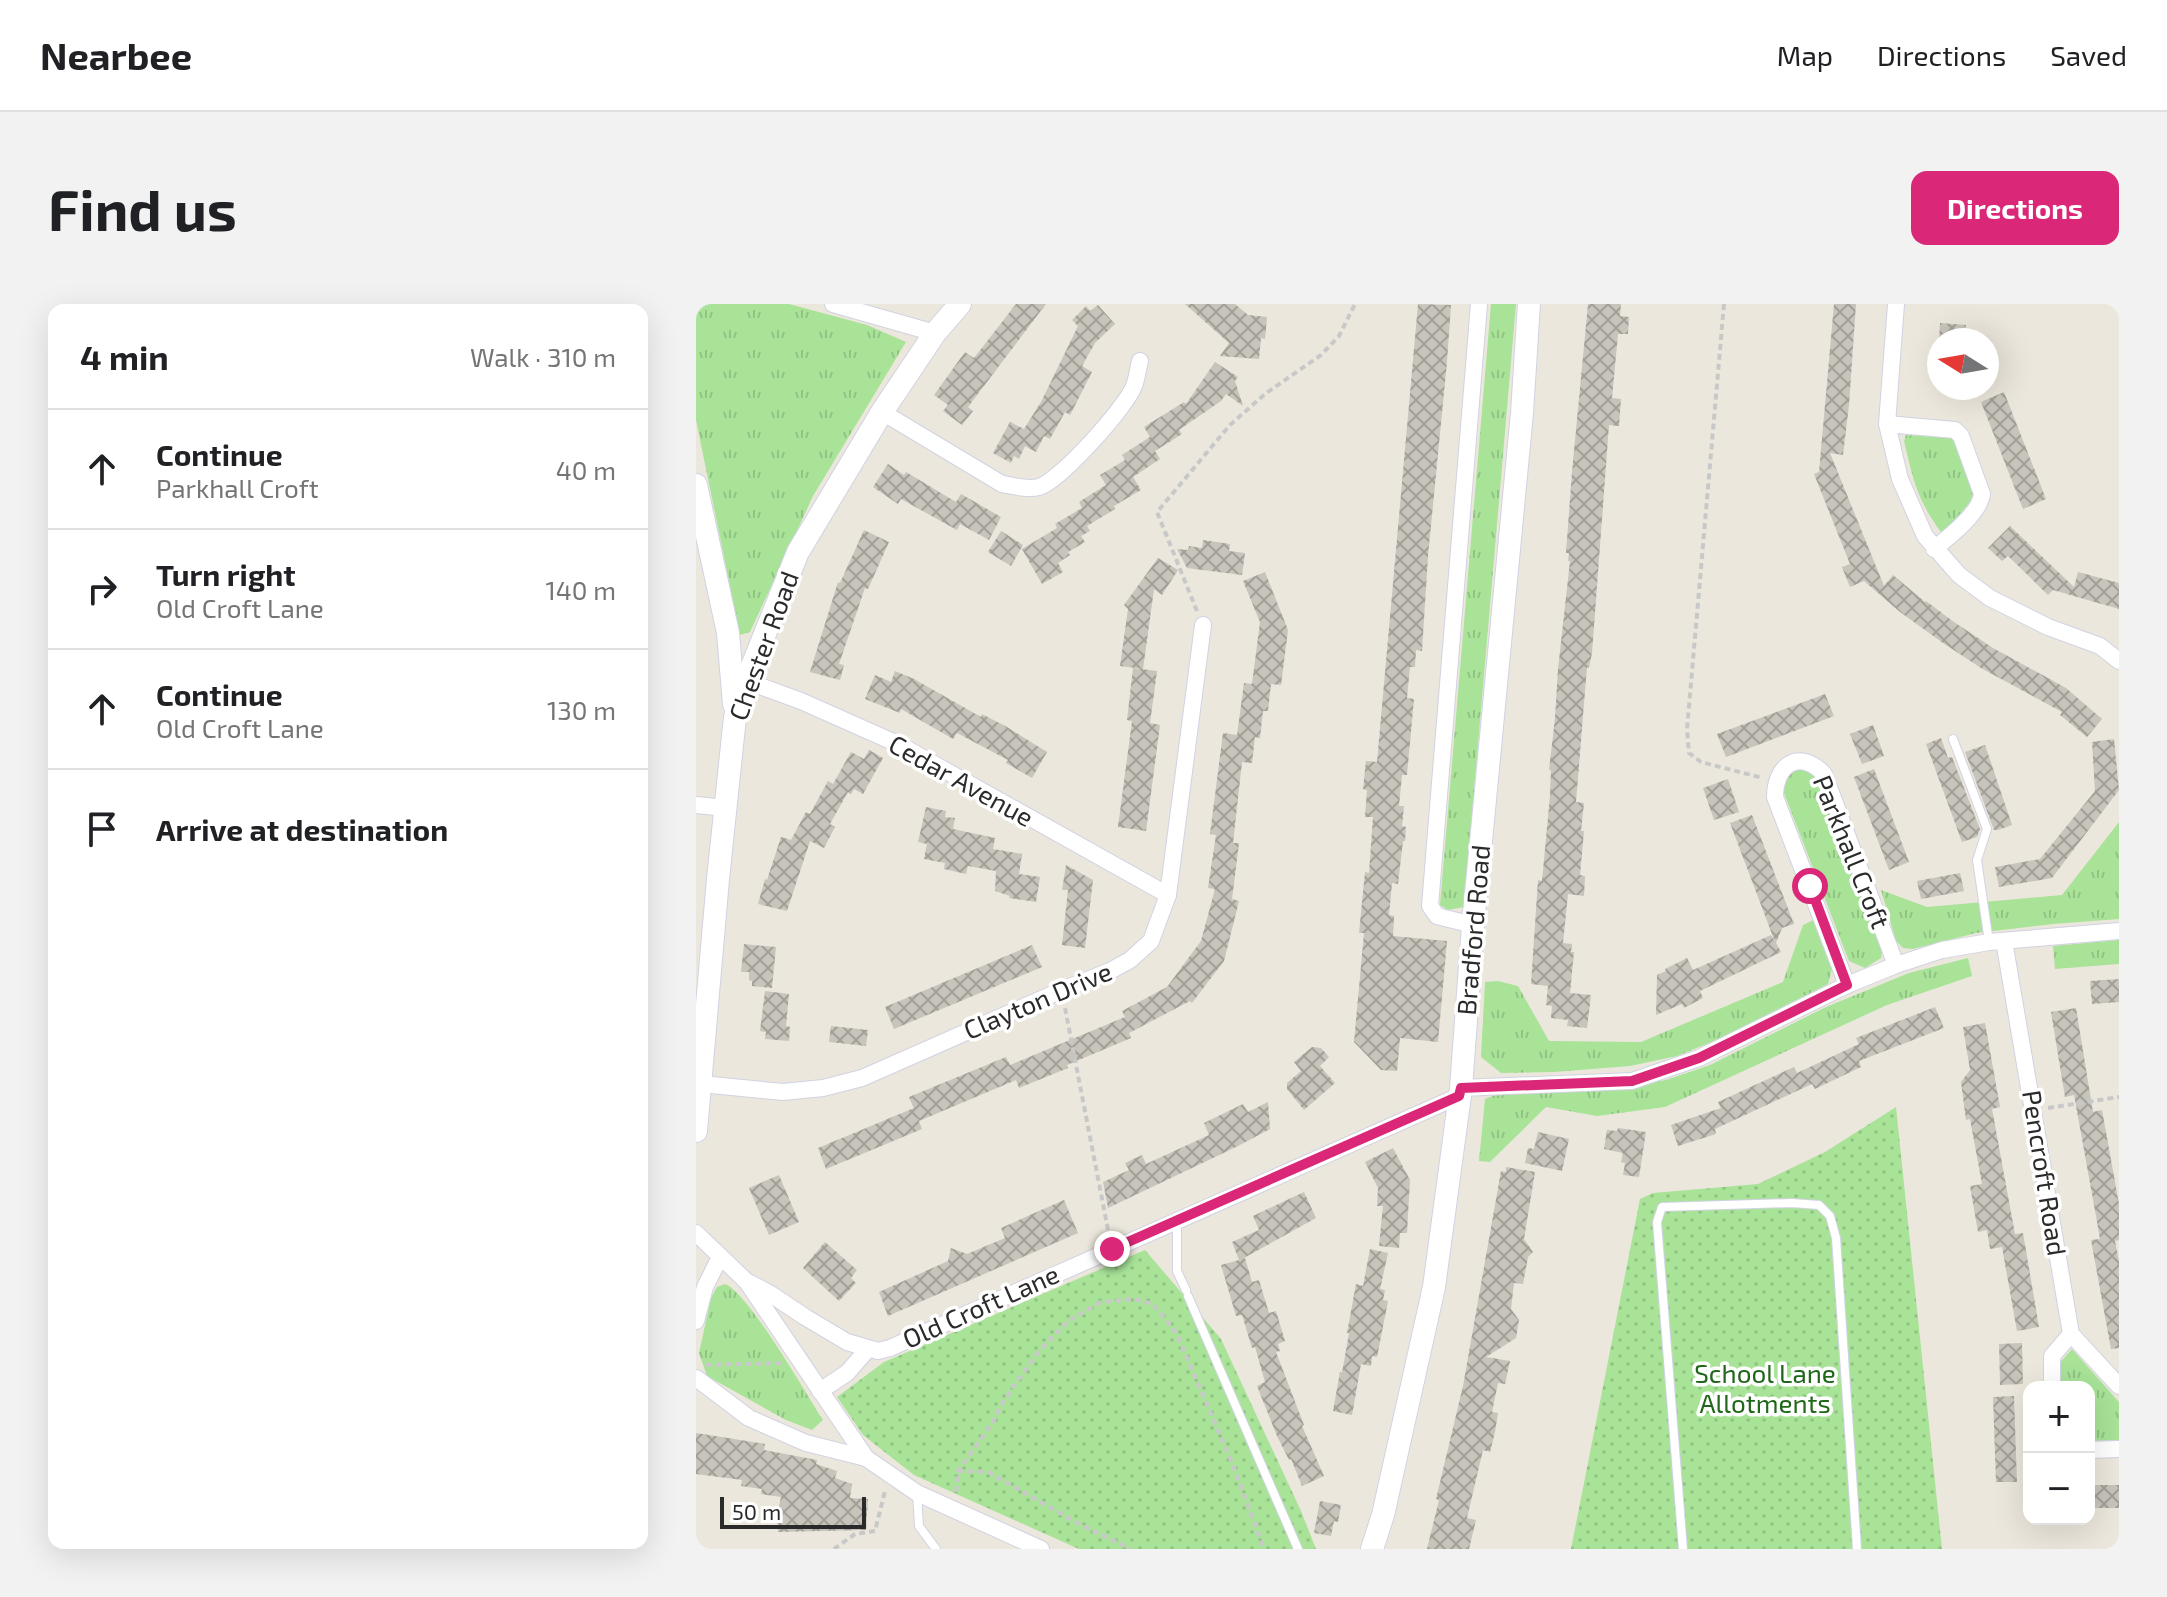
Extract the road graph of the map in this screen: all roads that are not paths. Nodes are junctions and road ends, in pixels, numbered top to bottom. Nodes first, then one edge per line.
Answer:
1 (833, 304) edge
2 (960, 304) edge
3 (1479, 304) edge
4 (1529, 304) edge
5 (1896, 304) edge
6 (935, 333) junction
7 (1140, 361) dead end
8 (882, 412) junction
9 (1887, 424) junction
10 (696, 485) edge
11 (1934, 549) junction
12 (1203, 625) road end
13 (2119, 661) edge
14 (746, 681) junction
15 (735, 717) junction
16 (1953, 739) dead end
17 (696, 805) edge
18 (726, 808) junction
19 (1168, 895) junction
20 (1473, 925) junction
21 (2119, 931) edge
22 (1996, 942) junction
23 (1896, 965) junction
24 (1847, 985) junction
25 (701, 1084) junction
26 (1460, 1092) junction
27 (696, 1131) edge
28 (1177, 1220) junction
29 (696, 1233) edge
30 (720, 1257) junction
31 (746, 1281) junction
32 (696, 1321) edge
33 (2071, 1334) junction
34 (868, 1349) junction
35 (696, 1378) edge
36 (2052, 1381) edge
37 (2119, 1386) edge
38 (820, 1391) junction
39 (2119, 1449) edge
40 (2095, 1450) edge
41 (866, 1458) junction
42 (917, 1493) junction
43 (936, 1549) edge
44 (1041, 1549) edge
45 (1298, 1549) edge
46 (1372, 1549) edge
47 (1683, 1549) edge
48 (1857, 1549) edge

1 - 6 street
2 - 6 main road, Chester Road
3 - 20 street
4 - 20 main road, Bradford Road
5 - 9 street
6 - 8 main road, Chester Road
7 - 8 street
8 - 14 main road, Chester Road
9 - 11 street
9 - 11 street
10 - 15 main road
11 - 13 street
12 - 19 street, Clayton Drive
14 - 15 main road, Chester Road
14 - 19 street, Cedar Avenue
15 - 18 main road, Chester Road
16 - 22 lane
17 - 18 street
18 - 25 main road, Chester Road
19 - 25 street, Clayton Drive
20 - 26 main road, Bradford Road
21 - 22 street, Old Croft Lane
22 - 23 street, Old Croft Lane
22 - 33 street, Pencroft Road
23 - 24 street, Old Croft Lane
23 - 24 street, Parkhall Croft
24 - 26 street, Old Croft Lane
25 - 27 main road, Chester Road
26 - 28 street, Old Croft Lane
26 - 46 main road, Bradford Road
28 - 34 street, Old Croft Lane
28 - 45 lane
29 - 30 street, Old Croft Lane
30 - 31 street, Old Croft Lane
30 - 32 street
31 - 34 street, Old Croft Lane
31 - 38 street
33 - 36 street
33 - 37 street
34 - 38 street
35 - 41 street
38 - 41 street
39 - 40 street
41 - 42 street
42 - 43 lane
42 - 44 street
47 - 48 lane

